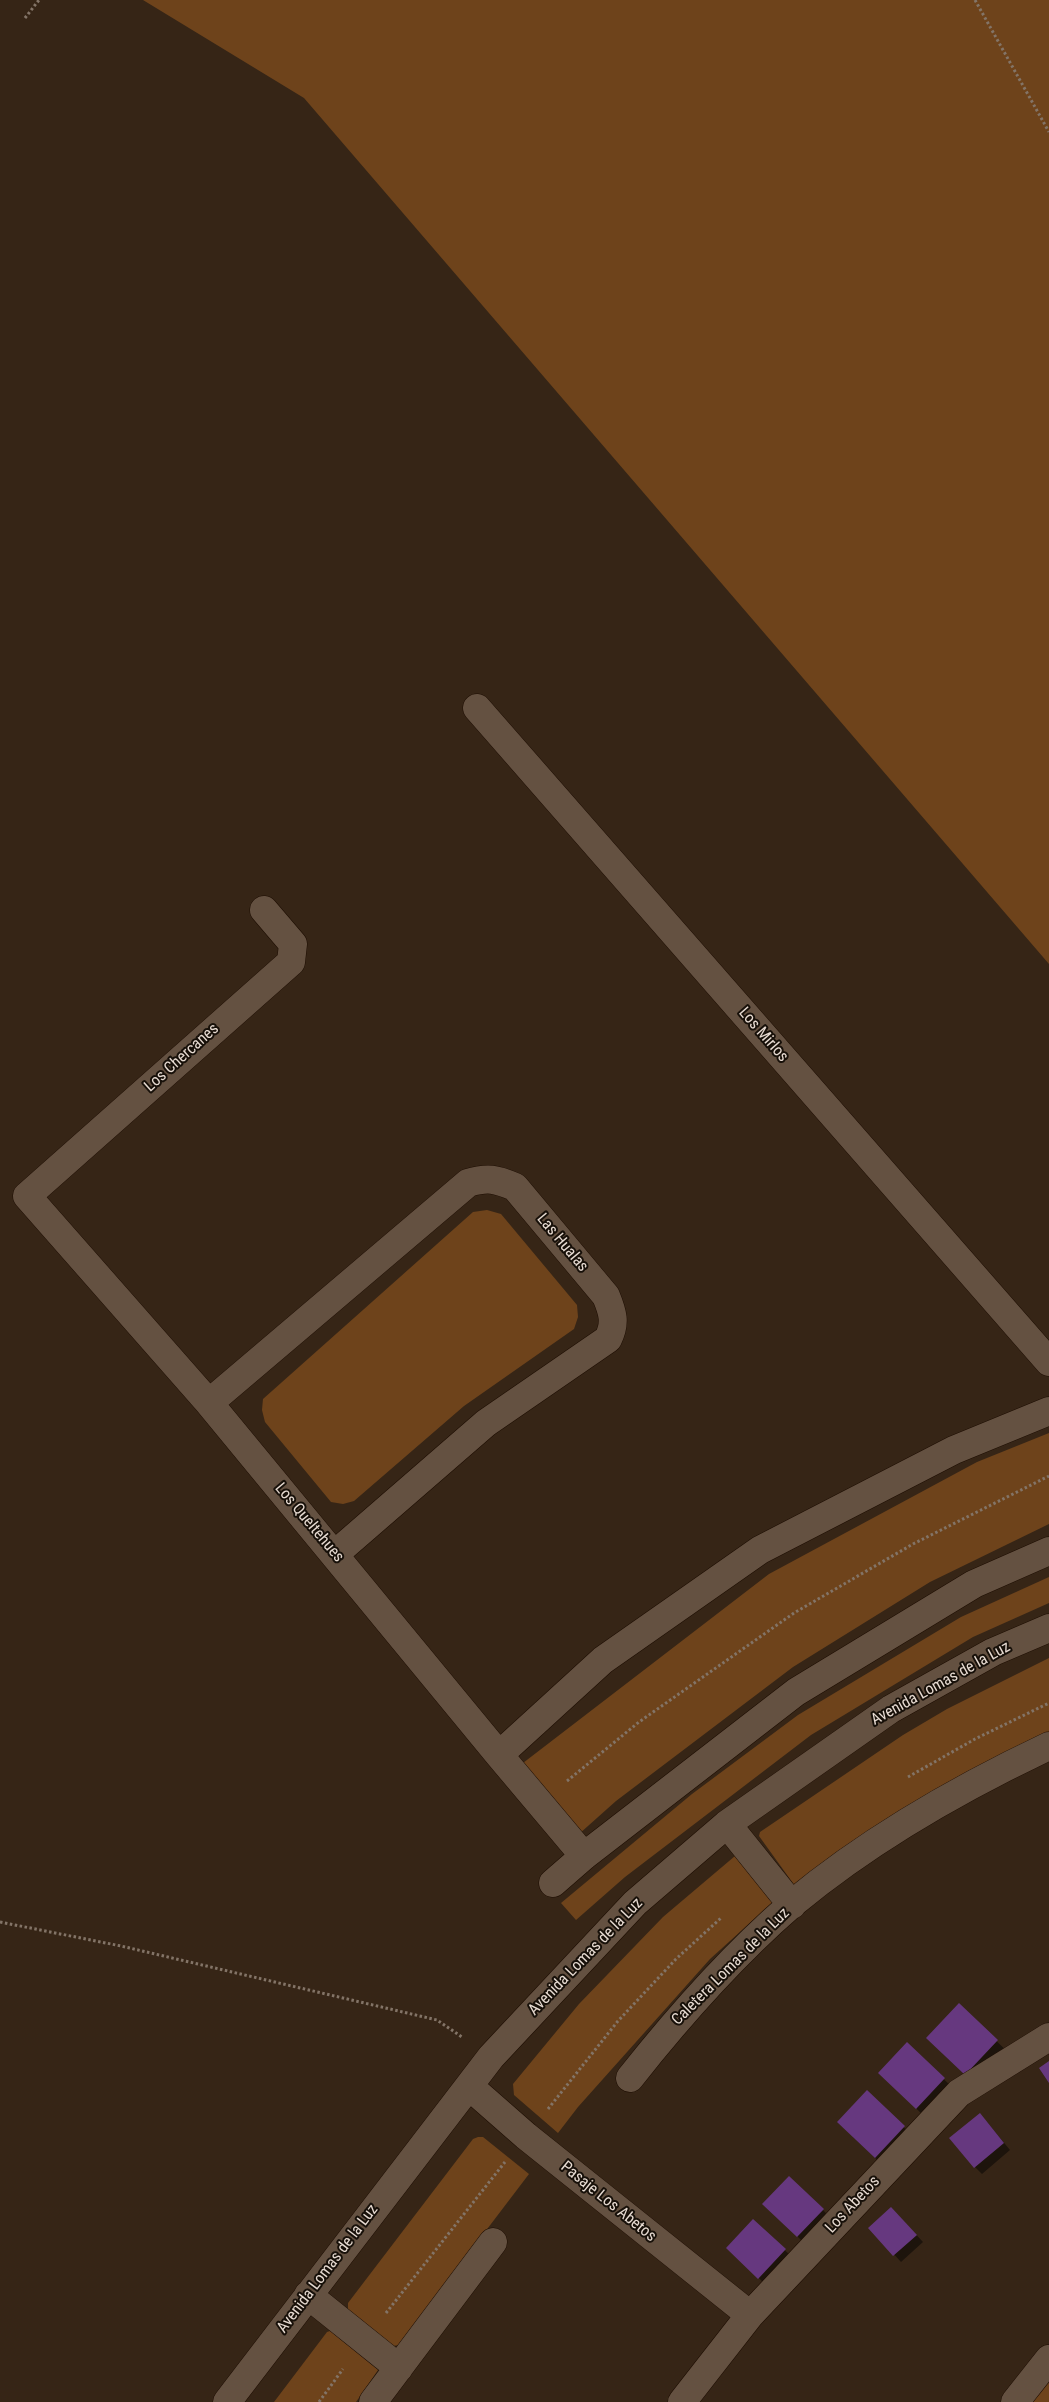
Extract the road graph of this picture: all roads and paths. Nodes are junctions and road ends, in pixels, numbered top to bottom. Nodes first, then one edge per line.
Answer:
1 (39, 0) edge
2 (975, 0) edge
3 (25, 18) dead end
4 (1049, 132) edge
5 (477, 708) dead end
6 (264, 910) dead end
7 (27, 1196) joint
8 (1049, 1362) edge
9 (209, 1403) junction
10 (1049, 1411) edge
11 (1049, 1476) edge
12 (1049, 1551) edge
13 (335, 1554) junction
14 (1049, 1628) edge
15 (1049, 1746) edge
16 (499, 1755) junction
17 (539, 1803) junction
18 (727, 1824) junction
19 (584, 1856) junction
20 (553, 1883) dead end
21 (792, 1905) junction
22 (0, 1922) edge
23 (1049, 2036) edge
24 (491, 2057) junction
25 (630, 2078) dead end
26 (469, 2086) junction
27 (493, 2242) dead end
28 (308, 2294) junction
29 (750, 2315) junction
30 (1049, 2359) edge
31 (399, 2368) junction
32 (227, 2402) edge
33 (373, 2402) edge
34 (682, 2402) edge
35 (1015, 2402) edge

1 - 3 path
2 - 4 path
5 - 8 street, Los Mirlos
6 - 7 street, Los Chercanes
7 - 9 street, Los Queltehues
9 - 13 street, Los Queltehues
9 - 13 street, Las Hualas
10 - 16 street
11 - 17 path
12 - 19 street
13 - 16 street, Los Queltehues
14 - 18 street, Avenida Lomas de la Luz
15 - 21 street, Caletera Lomas de la Luz
16 - 17 street, Los Queltehues
17 - 19 street, Los Queltehues
18 - 21 street
18 - 24 street, Avenida Lomas de la Luz
19 - 20 street
21 - 25 street, Caletera Lomas de la Luz
22 - 24 path
23 - 29 street, Los Abetos
24 - 26 street, Avenida Lomas de la Luz
26 - 28 street, Avenida Lomas de la Luz
26 - 29 street, Pasaje Los Abetos
27 - 31 street
28 - 31 street
28 - 32 street, Avenida Lomas de la Luz
29 - 34 street, Los Abetos
30 - 35 street
31 - 33 street

